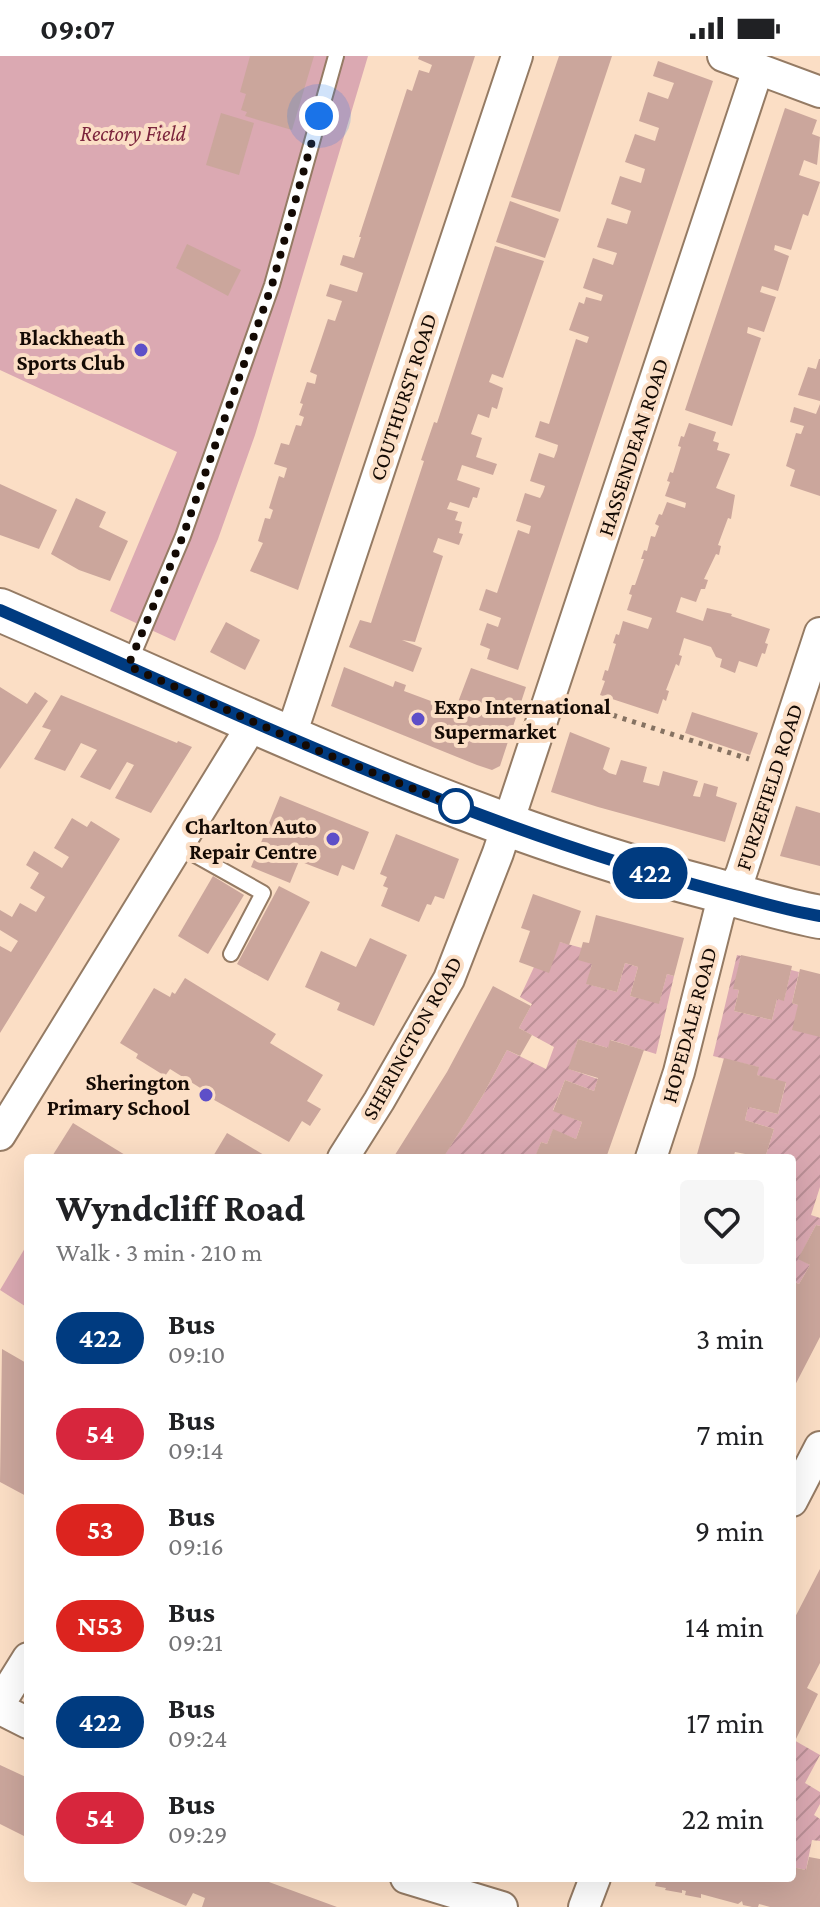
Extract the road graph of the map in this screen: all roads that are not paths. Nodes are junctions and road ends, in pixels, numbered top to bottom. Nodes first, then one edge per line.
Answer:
1 (336, 56) edge
2 (517, 56) edge
3 (723, 56) edge
4 (758, 69) junction
5 (820, 92) edge
6 (0, 610) edge
7 (820, 633) edge
8 (128, 666) junction
9 (272, 730) junction
10 (507, 825) junction
11 (179, 846) junction
12 (730, 894) junction
13 (820, 917) edge
14 (231, 954) dead end
15 (0, 1135) edge
16 (346, 1154) edge
17 (652, 1154) edge
18 (820, 1447) edge
19 (796, 1493) edge
20 (24, 1664) edge
21 (0, 1703) edge
22 (0, 1709) edge
23 (24, 1721) edge
24 (419, 1882) edge
25 (593, 1882) edge
26 (502, 1907) edge
27 (584, 1907) edge

1 - 8 lane
2 - 9 street, COUTHURST ROAD
3 - 4 street
4 - 5 street
4 - 10 street, HASSENDEAN ROAD
6 - 8 main road
7 - 12 street, FURZEFIELD ROAD
8 - 9 main road
9 - 10 main road
9 - 11 street, COUTHURST ROAD
10 - 12 main road
10 - 16 street, SHERINGTON ROAD
11 - 14 lane
11 - 15 street, COUTHURST ROAD
12 - 13 main road
12 - 17 street, HOPEDALE ROAD
18 - 19 street
20 - 21 street
22 - 23 street
24 - 26 street
25 - 27 street

